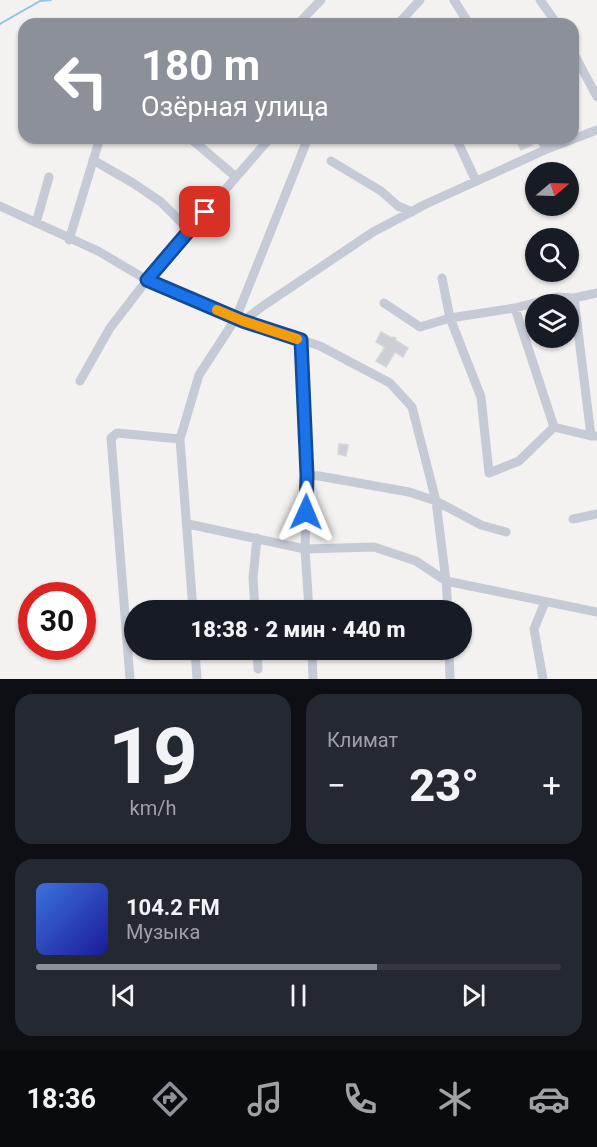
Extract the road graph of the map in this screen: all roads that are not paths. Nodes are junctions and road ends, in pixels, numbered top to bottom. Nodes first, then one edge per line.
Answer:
1 (321, 0) edge
2 (420, 0) edge
3 (454, 0) edge
4 (540, 0) edge
5 (304, 18) edge
6 (404, 18) edge
7 (465, 18) edge
8 (553, 18) edge
9 (579, 63) edge
10 (597, 97) edge
11 (597, 130) edge
12 (579, 137) edge
13 (98, 144) edge
14 (197, 144) edge
15 (265, 144) edge
16 (306, 144) edge
17 (459, 144) edge
18 (544, 144) edge
19 (560, 144) edge
20 (547, 149) junction
21 (93, 159) junction
22 (330, 161) dead end
23 (49, 177) dead end
24 (236, 177) junction
25 (476, 181) junction
26 (0, 206) edge
27 (412, 212) junction
28 (36, 223) junction
29 (189, 230) junction
30 (69, 240) junction
31 (442, 278) dead end
32 (147, 280) junction
33 (597, 293) edge
34 (579, 297) edge
35 (384, 303) dead end
36 (525, 305) edge
37 (515, 308) junction
38 (450, 318) junction
39 (239, 320) junction
40 (579, 332) edge
41 (301, 340) junction
42 (80, 381) dead end
43 (554, 427) junction
44 (594, 436) edge
45 (180, 439) junction
46 (307, 475) junction
47 (436, 501) junction
48 (597, 514) edge
49 (573, 519) dead end
50 (188, 524) junction
51 (507, 532) dead end
52 (257, 538) junction
53 (305, 549) junction
54 (447, 581) junction
55 (192, 600) edge
56 (254, 600) edge
57 (309, 600) edge
58 (448, 600) edge
59 (545, 602) junction
60 (597, 612) edge
61 (196, 660) edge
62 (258, 660) edge
63 (313, 660) edge
64 (449, 660) edge
65 (258, 669) dead end
66 (130, 679) edge
67 (197, 679) edge
68 (314, 679) edge
69 (450, 679) edge
70 (543, 679) edge

1 - 5 street
2 - 6 street
3 - 7 street
4 - 8 street
9 - 10 street
11 - 12 street
13 - 21 street
14 - 24 street
15 - 24 street
16 - 39 street
17 - 25 street
18 - 20 street
19 - 20 street
20 - 25 street
21 - 29 street
21 - 30 street
22 - 27 street
23 - 28 street
24 - 29 street
25 - 27 street
26 - 28 street
27 - 39 street
28 - 30 street
29 - 32 street
30 - 32 street
31 - 38 street
32 - 39 street
32 - 42 street
33 - 34 street
35 - 38 street
36 - 37 street
37 - 38 street
37 - 43 street
38 - 43 street
39 - 41 street
39 - 45 street
40 - 44 street
41 - 46 street
41 - 47 street
43 - 44 street
45 - 50 street
45 - 66 street
46 - 47 street
46 - 53 street
47 - 51 street
47 - 54 street
48 - 49 street
50 - 52 street
50 - 55 street
52 - 53 street
52 - 56 street
53 - 54 street
53 - 57 street
54 - 58 street
54 - 59 street
59 - 60 street
59 - 70 street
61 - 67 street
62 - 65 street
63 - 68 street
64 - 69 street

